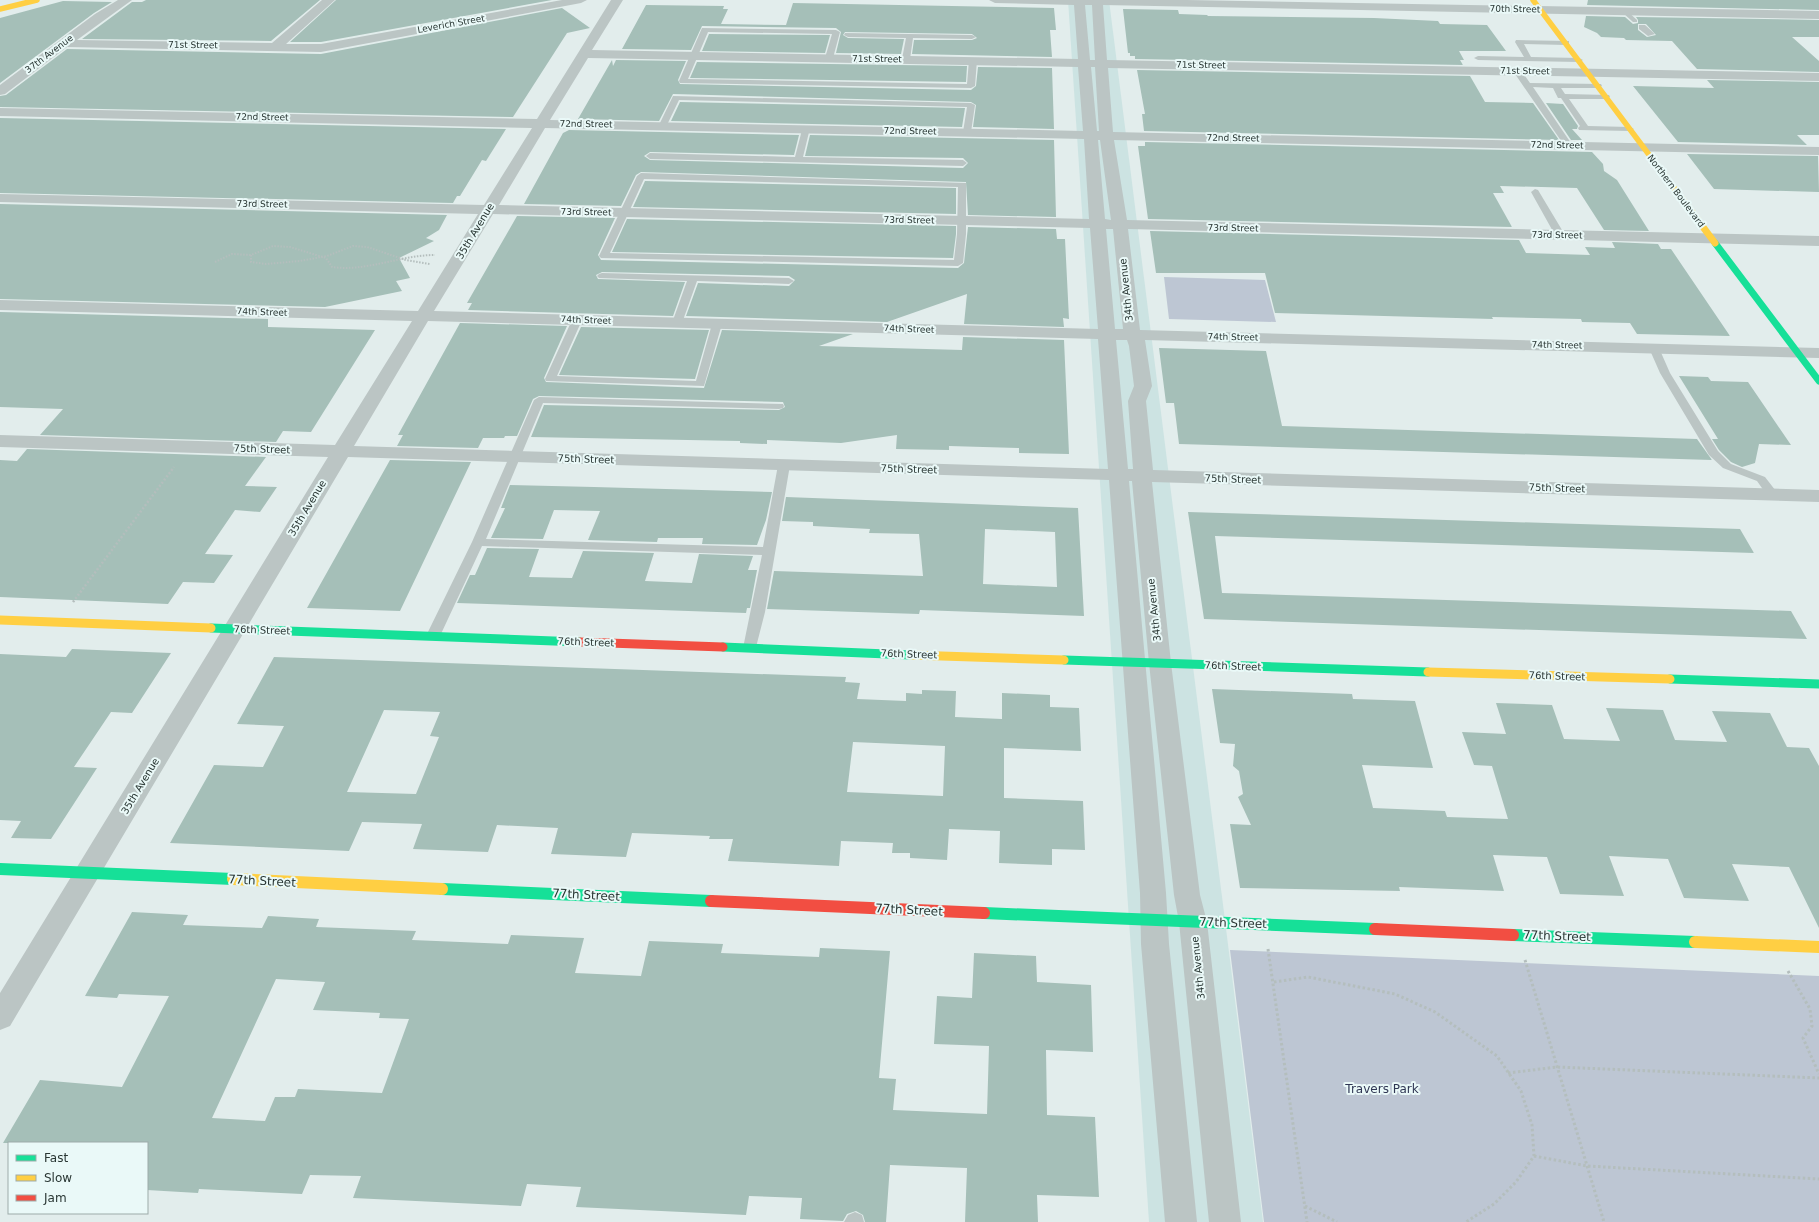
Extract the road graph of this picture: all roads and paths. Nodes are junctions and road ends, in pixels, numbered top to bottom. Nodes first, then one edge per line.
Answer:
1 (37, 0) edge
2 (113, 0) edge
3 (126, 0) edge
4 (329, 0) edge
5 (581, 0) edge
6 (617, 0) edge
7 (995, 0) edge
8 (1079, 1) edge
9 (1097, 1) edge
10 (1537, 5) edge
11 (0, 9) edge
12 (1819, 15) edge
13 (98, 17) junction
14 (848, 35) dead end
15 (910, 36) junction
16 (972, 37) dead end
17 (64, 43) junction
18 (1566, 43) junction
19 (275, 47) junction
20 (321, 48) joint
21 (583, 54) junction
22 (694, 56) junction
23 (830, 58) junction
24 (906, 59) junction
25 (1529, 59) junction
26 (973, 60) junction
27 (1579, 60) junction
28 (1085, 62) junction
29 (1101, 63) junction
30 (1485, 70) junction
31 (1517, 71) junction
32 (1536, 72) junction
33 (1588, 73) junction
34 (1819, 77) edge
35 (6, 82) edge
36 (1598, 86) junction
37 (0, 91) edge
38 (1559, 92) junction
39 (1606, 97) junction
40 (1541, 99) junction
41 (0, 112) edge
42 (541, 123) junction
43 (663, 125) junction
44 (806, 128) junction
45 (1630, 129) junction
46 (966, 132) junction
47 (1092, 135) junction
48 (1107, 136) junction
49 (1569, 146) junction
50 (1644, 147) junction
51 (1819, 151) edge
52 (650, 156) dead end
53 (798, 160) junction
54 (963, 163) dead end
55 (1535, 192) dead end
56 (0, 198) edge
57 (488, 210) junction
58 (624, 213) junction
59 (963, 221) junction
60 (1099, 224) junction
61 (1120, 225) junction
62 (1560, 235) junction
63 (1712, 238) junction
64 (1819, 241) edge
65 (440, 254) dead end
66 (252, 255) junction
67 (321, 257) junction
68 (401, 258) junction
69 (215, 262) dead end
70 (433, 265) dead end
71 (602, 276) dead end
72 (693, 279) junction
73 (789, 281) dead end
74 (0, 304) edge
75 (423, 316) junction
76 (577, 320) junction
77 (677, 323) junction
78 (717, 324) junction
79 (1106, 334) junction
80 (1134, 335) junction
81 (1654, 348) junction
82 (1797, 352) junction
83 (1819, 353) edge
84 (1819, 381) edge
85 (779, 406) dead end
86 (0, 442) edge
87 (341, 452) junction
88 (516, 457) junction
89 (177, 463) dead end
90 (784, 465) junction
91 (1119, 475) junction
92 (1144, 476) junction
93 (1773, 495) junction
94 (1819, 496) edge
95 (478, 542) junction
96 (769, 551) junction
97 (69, 608) dead end
98 (0, 620) edge
99 (235, 629) junction
100 (433, 636) junction
101 (750, 648) junction
102 (1134, 662) junction
103 (1160, 663) junction
104 (1819, 684) edge
105 (0, 869) edge
106 (87, 873) junction
107 (1154, 920) junction
108 (1193, 922) junction
109 (1773, 945) junction
110 (1819, 947) edge
111 (1268, 948) dead end
112 (1527, 968) dead end
113 (1274, 982) junction
114 (0, 1018) edge
115 (1557, 1067) junction
116 (1508, 1073) junction
117 (1819, 1074) edge
118 (1819, 1078) edge
119 (1534, 1156) junction
120 (1587, 1166) junction
121 (1819, 1179) edge
122 (1305, 1206) junction
123 (1180, 1222) edge
124 (1225, 1222) edge
125 (1307, 1222) edge
126 (1337, 1222) edge
127 (1466, 1222) edge
128 (1604, 1222) edge

1 - 11 street
2 - 13 street, 37th Avenue
3 - 13 street, 37th Avenue
4 - 19 street
5 - 20 street, Leverich Street
6 - 21 street, 35th Avenue
7 - 8 street, 70th Street
8 - 9 street, 70th Street
8 - 28 street
9 - 10 street, 70th Street
9 - 29 street, 34th Avenue
10 - 12 street, 70th Street
10 - 18 street, Northern Boulevard
13 - 17 street, 37th Avenue
14 - 15 lane
15 - 16 lane
15 - 24 lane
17 - 19 street, 71st Street
17 - 35 street, 37th Avenue
18 - 25 lane
18 - 27 street, Northern Boulevard
19 - 20 street, 71st Street
21 - 22 street, 71st Street
21 - 42 street, 35th Avenue
22 - 23 street, 71st Street
22 - 23 lane
22 - 26 lane
23 - 24 street, 71st Street
24 - 26 street, 71st Street
25 - 27 lane
25 - 30 lane
25 - 32 lane
26 - 28 street, 71st Street
27 - 33 street, Northern Boulevard
28 - 29 street, 71st Street
28 - 47 street
29 - 30 street, 71st Street
29 - 48 street, 34th Avenue
30 - 31 street, 71st Street
31 - 32 street, 71st Street
31 - 40 lane
32 - 33 street, 71st Street
33 - 34 street, 71st Street
33 - 36 street, Northern Boulevard
35 - 37 street, 37th Avenue
36 - 38 lane
36 - 39 street, Northern Boulevard
38 - 39 lane
38 - 40 lane
38 - 45 lane
39 - 45 street, Northern Boulevard
40 - 49 lane
41 - 42 street, 72nd Street
42 - 43 street, 72nd Street
42 - 57 street, 35th Avenue
43 - 44 street, 72nd Street
43 - 46 lane
44 - 46 street, 72nd Street
44 - 53 lane
45 - 50 street, Northern Boulevard
46 - 47 street, 72nd Street
47 - 48 street, 72nd Street
47 - 60 street
48 - 49 street, 72nd Street
48 - 61 street, 34th Avenue
49 - 50 street, 72nd Street
50 - 51 street, 72nd Street
50 - 63 street, Northern Boulevard
52 - 53 lane
53 - 54 lane
55 - 62 lane
56 - 57 street, 73rd Street
57 - 58 street, 73rd Street
57 - 75 street, 35th Avenue
58 - 59 street, 73rd Street
58 - 59 lane
58 - 59 lane
59 - 60 street, 73rd Street
60 - 61 street, 73rd Street
60 - 79 street
61 - 62 street, 73rd Street
61 - 80 street, 34th Avenue
62 - 63 street, 73rd Street
63 - 64 street, 73rd Street
63 - 82 street, Northern Boulevard
65 - 68 path
66 - 67 path
66 - 67 path
66 - 69 path
67 - 68 path
67 - 68 path
68 - 70 path
71 - 72 lane
72 - 73 lane
72 - 77 lane
74 - 75 street, 74th Street
75 - 76 street, 74th Street
75 - 87 street, 35th Avenue
76 - 77 street, 74th Street
76 - 78 lane
77 - 78 street, 74th Street
78 - 79 street, 74th Street
79 - 80 street, 74th Street
79 - 91 street
80 - 81 street, 74th Street
80 - 92 street, 34th Avenue
81 - 82 street, 74th Street
81 - 93 lane
82 - 83 street, 74th Street
82 - 84 street, Northern Boulevard
85 - 88 lane
86 - 87 street, 75th Street
87 - 88 street, 75th Street
87 - 99 street, 35th Avenue
88 - 90 street, 75th Street
88 - 95 lane
89 - 97 path
90 - 91 street, 75th Street
90 - 96 lane
91 - 92 street, 75th Street
91 - 102 street
92 - 93 street, 75th Street
92 - 103 street, 34th Avenue
93 - 94 street, 75th Street
95 - 96 lane
95 - 100 lane
96 - 101 lane
98 - 99 street, 76th Street
99 - 100 street, 76th Street
99 - 106 street, 35th Avenue
100 - 101 street, 76th Street
101 - 102 street, 76th Street
102 - 103 street, 76th Street
102 - 107 street
103 - 104 street, 76th Street
103 - 108 street, 34th Avenue
105 - 106 street, 77th Street
106 - 107 street, 77th Street
106 - 114 street, 35th Avenue
107 - 108 street, 77th Street
107 - 123 street
108 - 109 street, 77th Street
108 - 124 street, 34th Avenue
109 - 110 street, 77th Street
109 - 117 path
111 - 113 path
112 - 115 path
113 - 116 path
113 - 122 path
115 - 116 path
115 - 118 path
115 - 120 path
116 - 119 path
119 - 120 path
119 - 127 path
120 - 121 path
120 - 128 path
122 - 125 path
122 - 126 path

